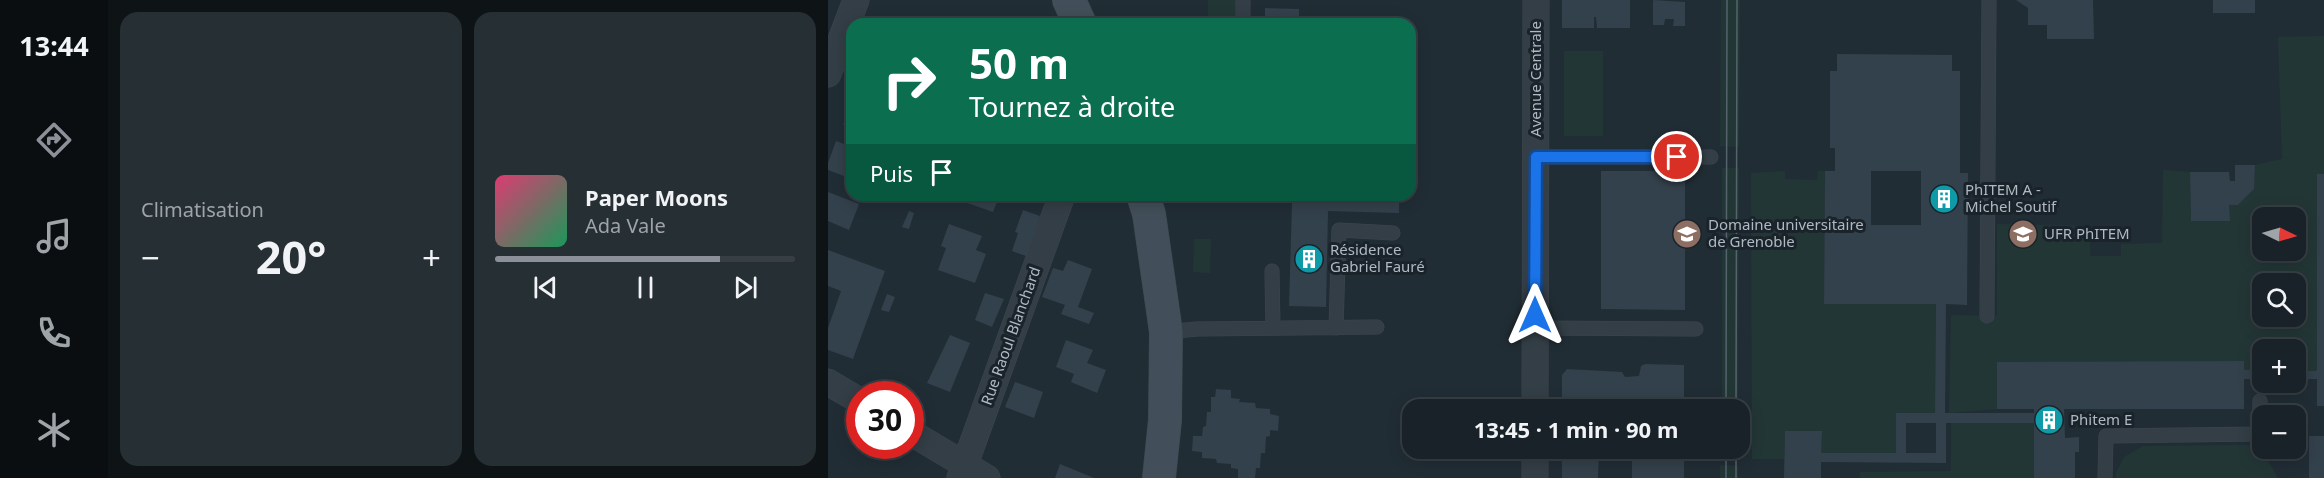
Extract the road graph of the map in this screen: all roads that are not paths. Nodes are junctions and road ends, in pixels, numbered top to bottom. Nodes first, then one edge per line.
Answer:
1 (855, 0) edge
2 (1069, 0) edge
3 (1243, 0) edge
4 (1536, 0) edge
5 (1989, 0) edge
6 (848, 18) edge
7 (1077, 18) edge
8 (1243, 18) edge
9 (846, 25) edge
10 (828, 74) edge
11 (1536, 157) junction
12 (1711, 158) dead end
13 (1060, 201) edge
14 (1145, 201) edge
15 (1393, 233) dead end
16 (1272, 271) dead end
17 (1987, 316) dead end
18 (1377, 327) dead end
19 (1273, 328) junction
20 (1336, 328) junction
21 (1535, 328) junction
22 (1696, 329) dead end
23 (1166, 332) junction
24 (828, 382) edge
25 (846, 393) edge
26 (1535, 399) edge
27 (2260, 401) dead end
28 (924, 443) edge
29 (1535, 459) edge
30 (962, 472) edge
31 (987, 478) edge
32 (1159, 478) edge
33 (1535, 478) edge
34 (2105, 478) edge

1 - 6 street
2 - 7 street
3 - 8 lane
4 - 11 street, Avenue Centrale
5 - 17 lane
9 - 10 street
11 - 12 lane
11 - 21 street, Avenue Centrale
13 - 30 street, Rue Raoul Blanchard
14 - 23 street
15 - 20 lane
16 - 19 lane
18 - 20 lane
19 - 20 lane
19 - 23 lane
21 - 22 lane
21 - 26 street, Avenue Centrale
23 - 32 street
24 - 25 street
27 - 34 lane
28 - 30 street
29 - 33 street
30 - 31 street

